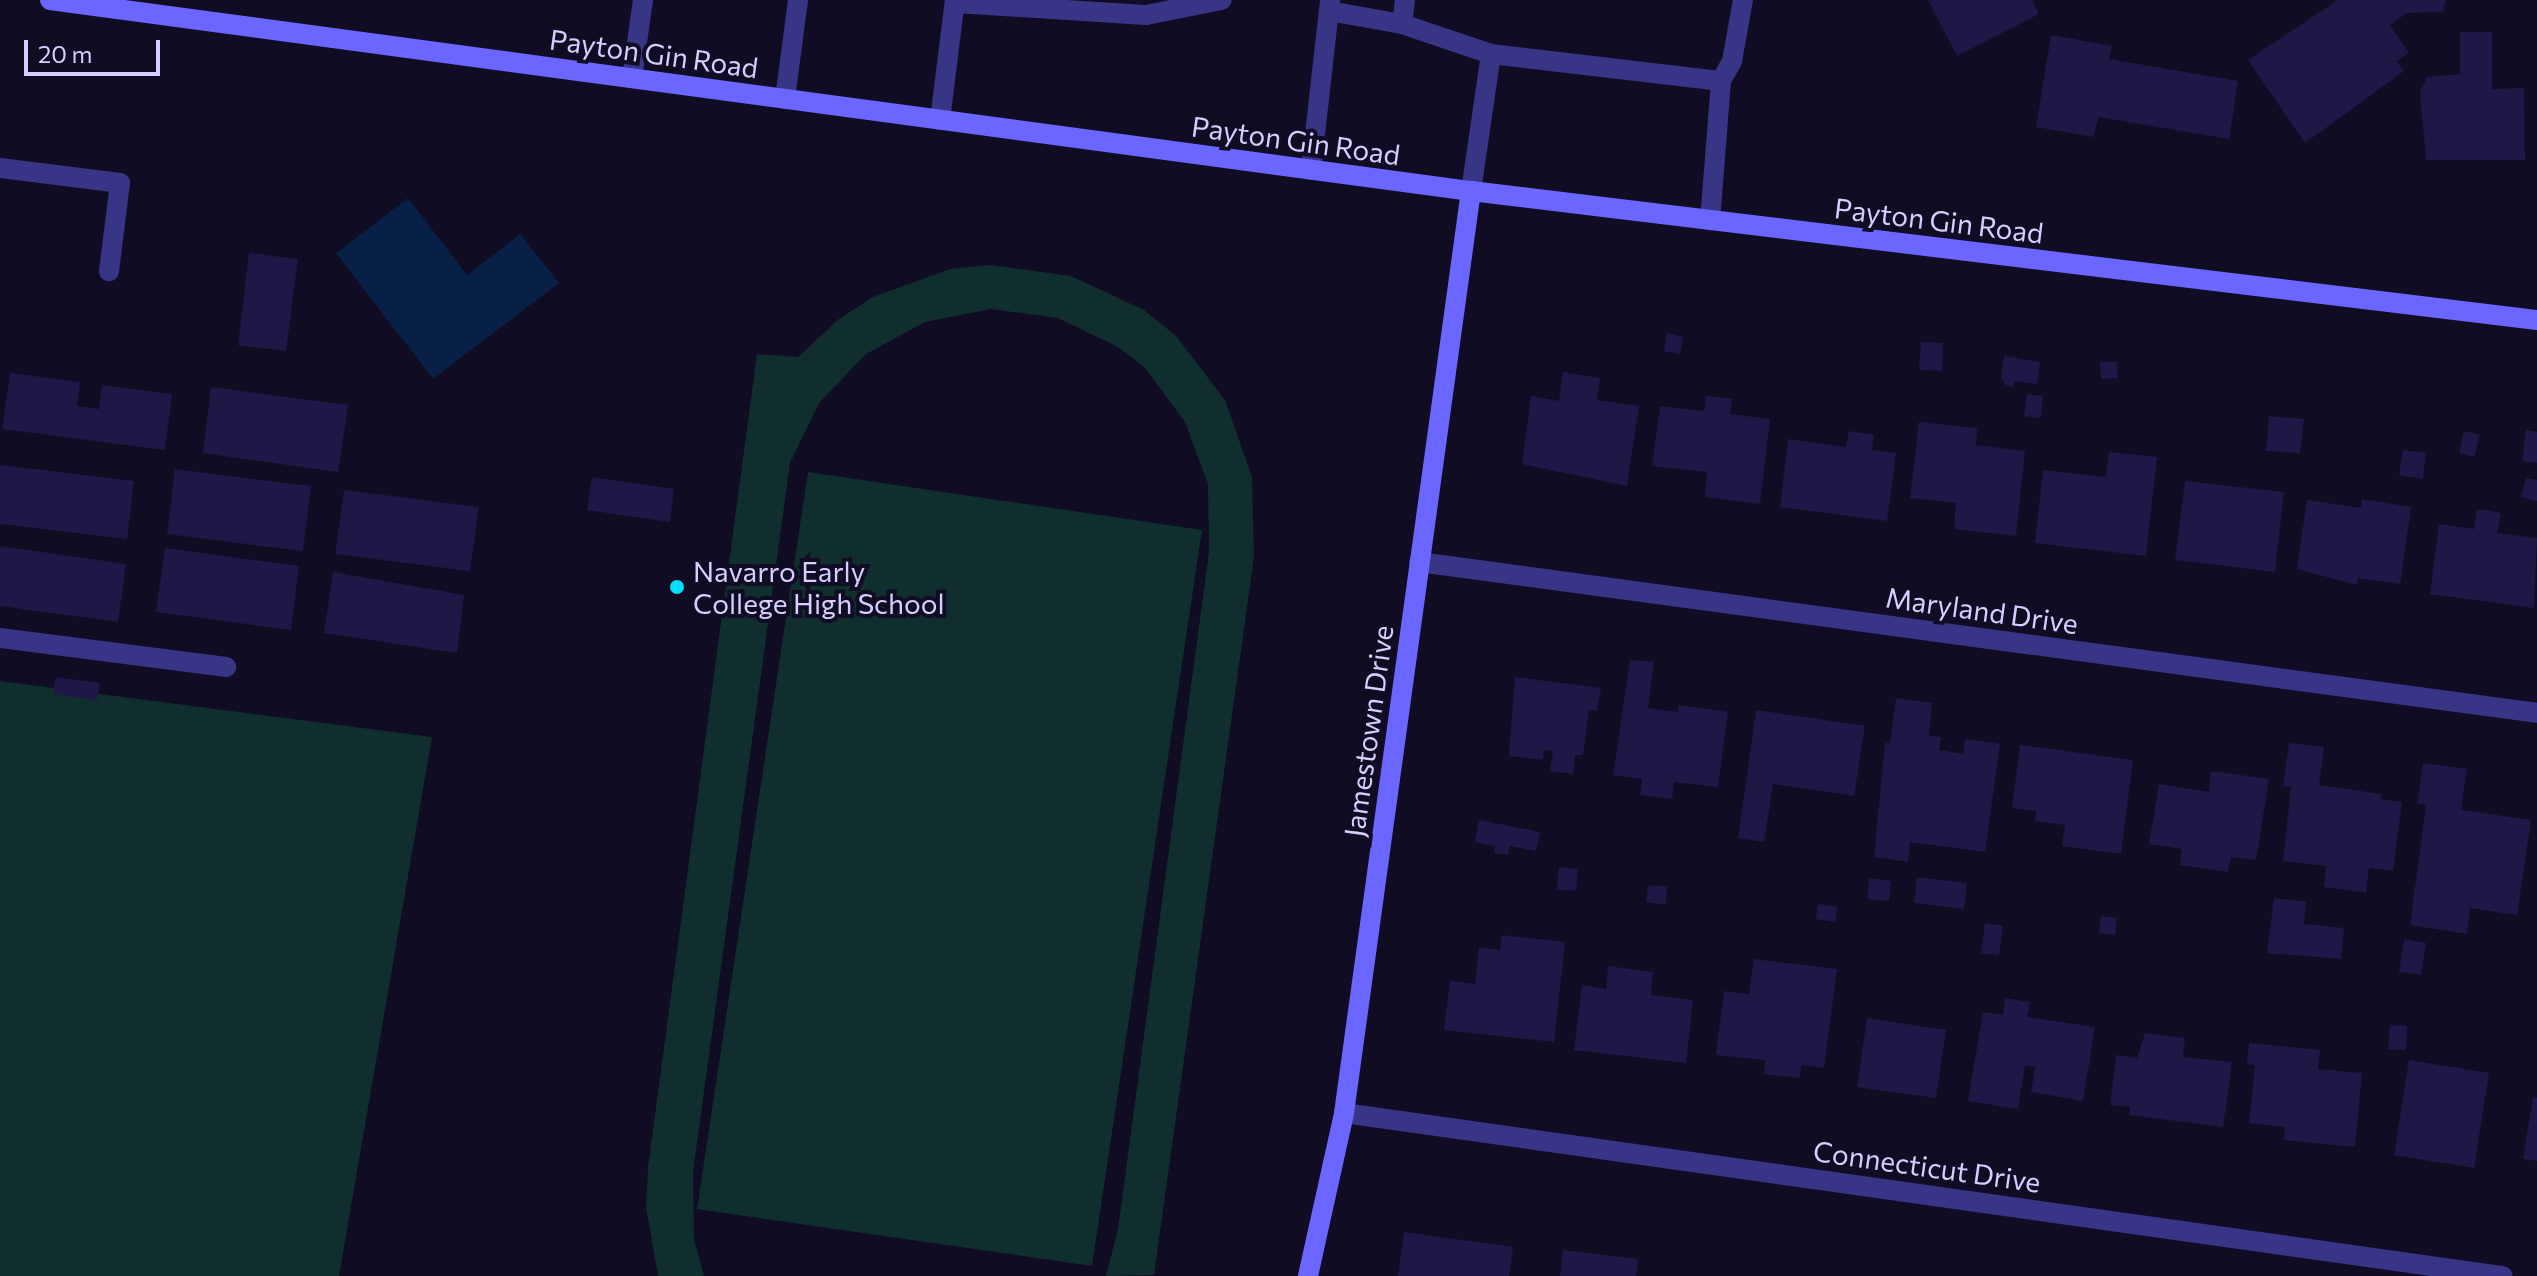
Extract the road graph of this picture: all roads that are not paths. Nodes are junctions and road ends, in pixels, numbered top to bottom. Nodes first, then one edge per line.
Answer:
1 (50, 0) edge
2 (643, 0) edge
3 (798, 0) edge
4 (1222, 0) edge
5 (1405, 0) edge
6 (1743, 0) edge
7 (955, 1) edge
8 (1038, 4) edge
9 (1329, 5) edge
10 (153, 6) edge
11 (1402, 24) junction
12 (1491, 54) junction
13 (632, 78) junction
14 (1721, 81) junction
15 (785, 99) junction
16 (940, 120) junction
17 (0, 168) edge
18 (1311, 170) junction
19 (1471, 191) junction
20 (1710, 221) junction
21 (109, 271) dead end
22 (2537, 320) edge
23 (1419, 562) junction
24 (0, 638) edge
25 (226, 667) dead end
26 (2537, 713) edge
27 (1344, 1113) junction
28 (1308, 1276) edge
29 (2503, 1276) edge

1 - 10 street, Payton Gin Road
2 - 13 street
3 - 15 street
4 - 8 street
5 - 11 street
6 - 14 street
7 - 8 street
7 - 16 street
9 - 11 street
9 - 18 street
10 - 13 street, Payton Gin Road
11 - 12 street
12 - 14 street
12 - 19 street
13 - 15 street, Payton Gin Road
14 - 20 street
15 - 16 street, Payton Gin Road
16 - 18 street, Payton Gin Road
17 - 21 street
18 - 19 street, Payton Gin Road
19 - 20 street, Payton Gin Road
19 - 23 street, Jamestown Drive
20 - 22 street, Payton Gin Road
23 - 26 street, Maryland Drive
23 - 27 street, Jamestown Drive
24 - 25 street
27 - 28 street, Jamestown Drive
27 - 29 street, Connecticut Drive

